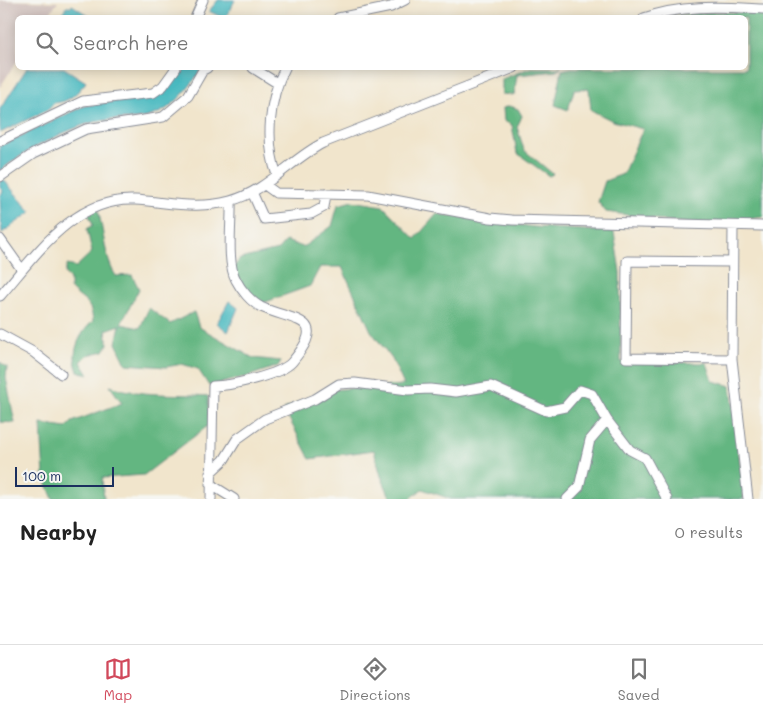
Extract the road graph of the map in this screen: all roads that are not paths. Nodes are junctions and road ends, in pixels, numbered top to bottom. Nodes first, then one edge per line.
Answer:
1 (203, 0) edge
2 (404, 0) edge
3 (699, 3) edge
4 (763, 9) edge
5 (196, 15) edge
6 (352, 15) edge
7 (654, 15) edge
8 (175, 70) edge
9 (203, 70) edge
10 (256, 70) edge
11 (284, 70) edge
12 (509, 70) edge
13 (277, 83) junction
14 (0, 141) edge
15 (277, 175) junction
16 (0, 178) edge
17 (265, 185) junction
18 (252, 192) junction
19 (326, 194) junction
20 (231, 201) junction
21 (733, 226) junction
22 (763, 226) edge
23 (0, 239) edge
24 (732, 262) junction
25 (22, 270) junction
26 (0, 296) edge
27 (0, 334) edge
28 (732, 359) junction
29 (61, 374) dead end
30 (607, 420) junction
31 (210, 473) junction
32 (210, 484) junction
33 (211, 499) edge
34 (234, 499) edge
35 (567, 499) edge
36 (667, 499) edge
37 (748, 499) edge

1 - 5 street
2 - 6 street
3 - 4 street
3 - 7 street
8 - 14 street
9 - 16 street
10 - 13 street
11 - 13 street
12 - 15 street
13 - 15 street
15 - 17 street
17 - 18 street
17 - 19 street
18 - 19 street
18 - 20 street
19 - 21 street
20 - 25 street
20 - 31 street
21 - 22 street
21 - 24 street
23 - 25 street
24 - 28 street
24 - 28 street
25 - 26 street
27 - 29 street
28 - 37 street
30 - 31 street
30 - 35 street
30 - 36 street
31 - 32 street
32 - 33 street
32 - 34 street

